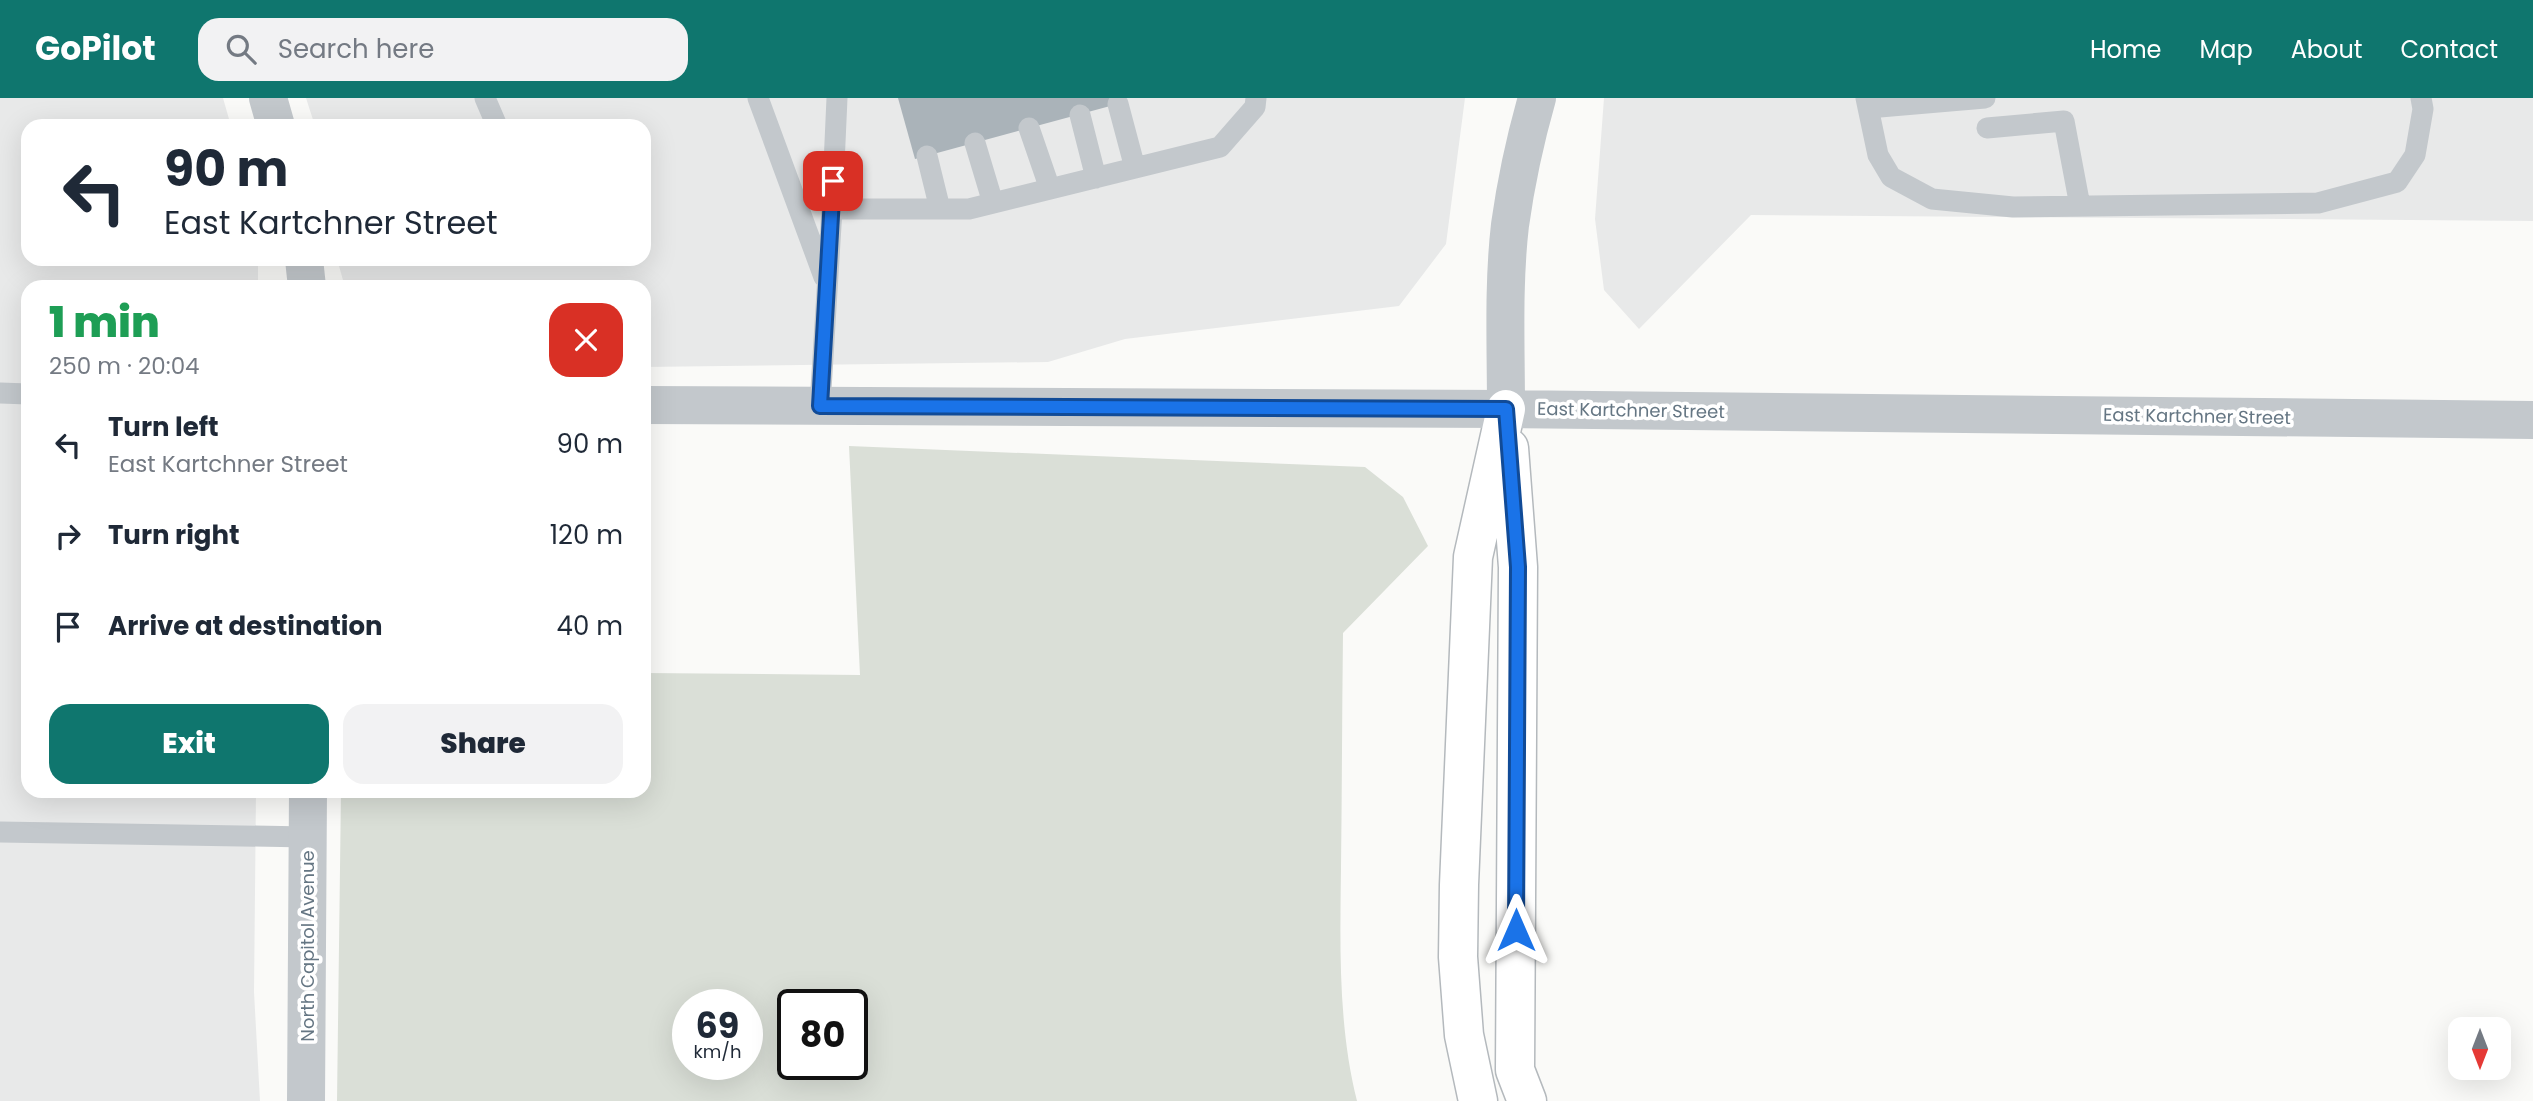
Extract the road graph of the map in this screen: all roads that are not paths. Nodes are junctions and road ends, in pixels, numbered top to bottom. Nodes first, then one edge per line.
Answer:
1 (268, 98) edge
2 (485, 98) edge
3 (758, 98) edge
4 (838, 98) edge
5 (1256, 98) edge
6 (1537, 98) edge
7 (1985, 98) edge
8 (2421, 98) edge
9 (1867, 103) edge
10 (1118, 104) dead end
11 (1080, 115) dead end
12 (274, 119) edge
13 (494, 119) edge
14 (1029, 128) dead end
15 (1987, 128) dead end
16 (975, 143) dead end
17 (928, 156) dead end
18 (1135, 168) junction
19 (1096, 178) junction
20 (1050, 189) junction
21 (993, 203) junction
22 (2080, 206) junction
23 (832, 209) junction
24 (940, 209) junction
25 (828, 286) junction
26 (0, 393) edge
27 (21, 394) edge
28 (651, 405) edge
29 (820, 406) junction
30 (1506, 409) junction
31 (2533, 420) edge
32 (308, 798) edge
33 (0, 832) edge
34 (308, 837) junction
35 (306, 1101) edge
36 (1478, 1101) edge
37 (1527, 1101) edge

1 - 12 street
2 - 13 lane
3 - 25 lane
4 - 23 lane
5 - 18 lane
6 - 30 street
7 - 9 lane
8 - 22 lane
9 - 22 lane
10 - 18 lane
11 - 19 lane
14 - 20 lane
15 - 22 lane
16 - 21 lane
17 - 24 lane
18 - 19 lane
19 - 20 lane
20 - 21 lane
21 - 24 lane
23 - 24 lane
23 - 25 lane
25 - 29 lane
26 - 27 lane
28 - 29 street, East Kartchner Street
29 - 30 street, East Kartchner Street
30 - 31 street, East Kartchner Street
30 - 36 highway
30 - 37 highway
32 - 34 street, North Capitol Avenue
33 - 34 lane
34 - 35 street, North Capitol Avenue

